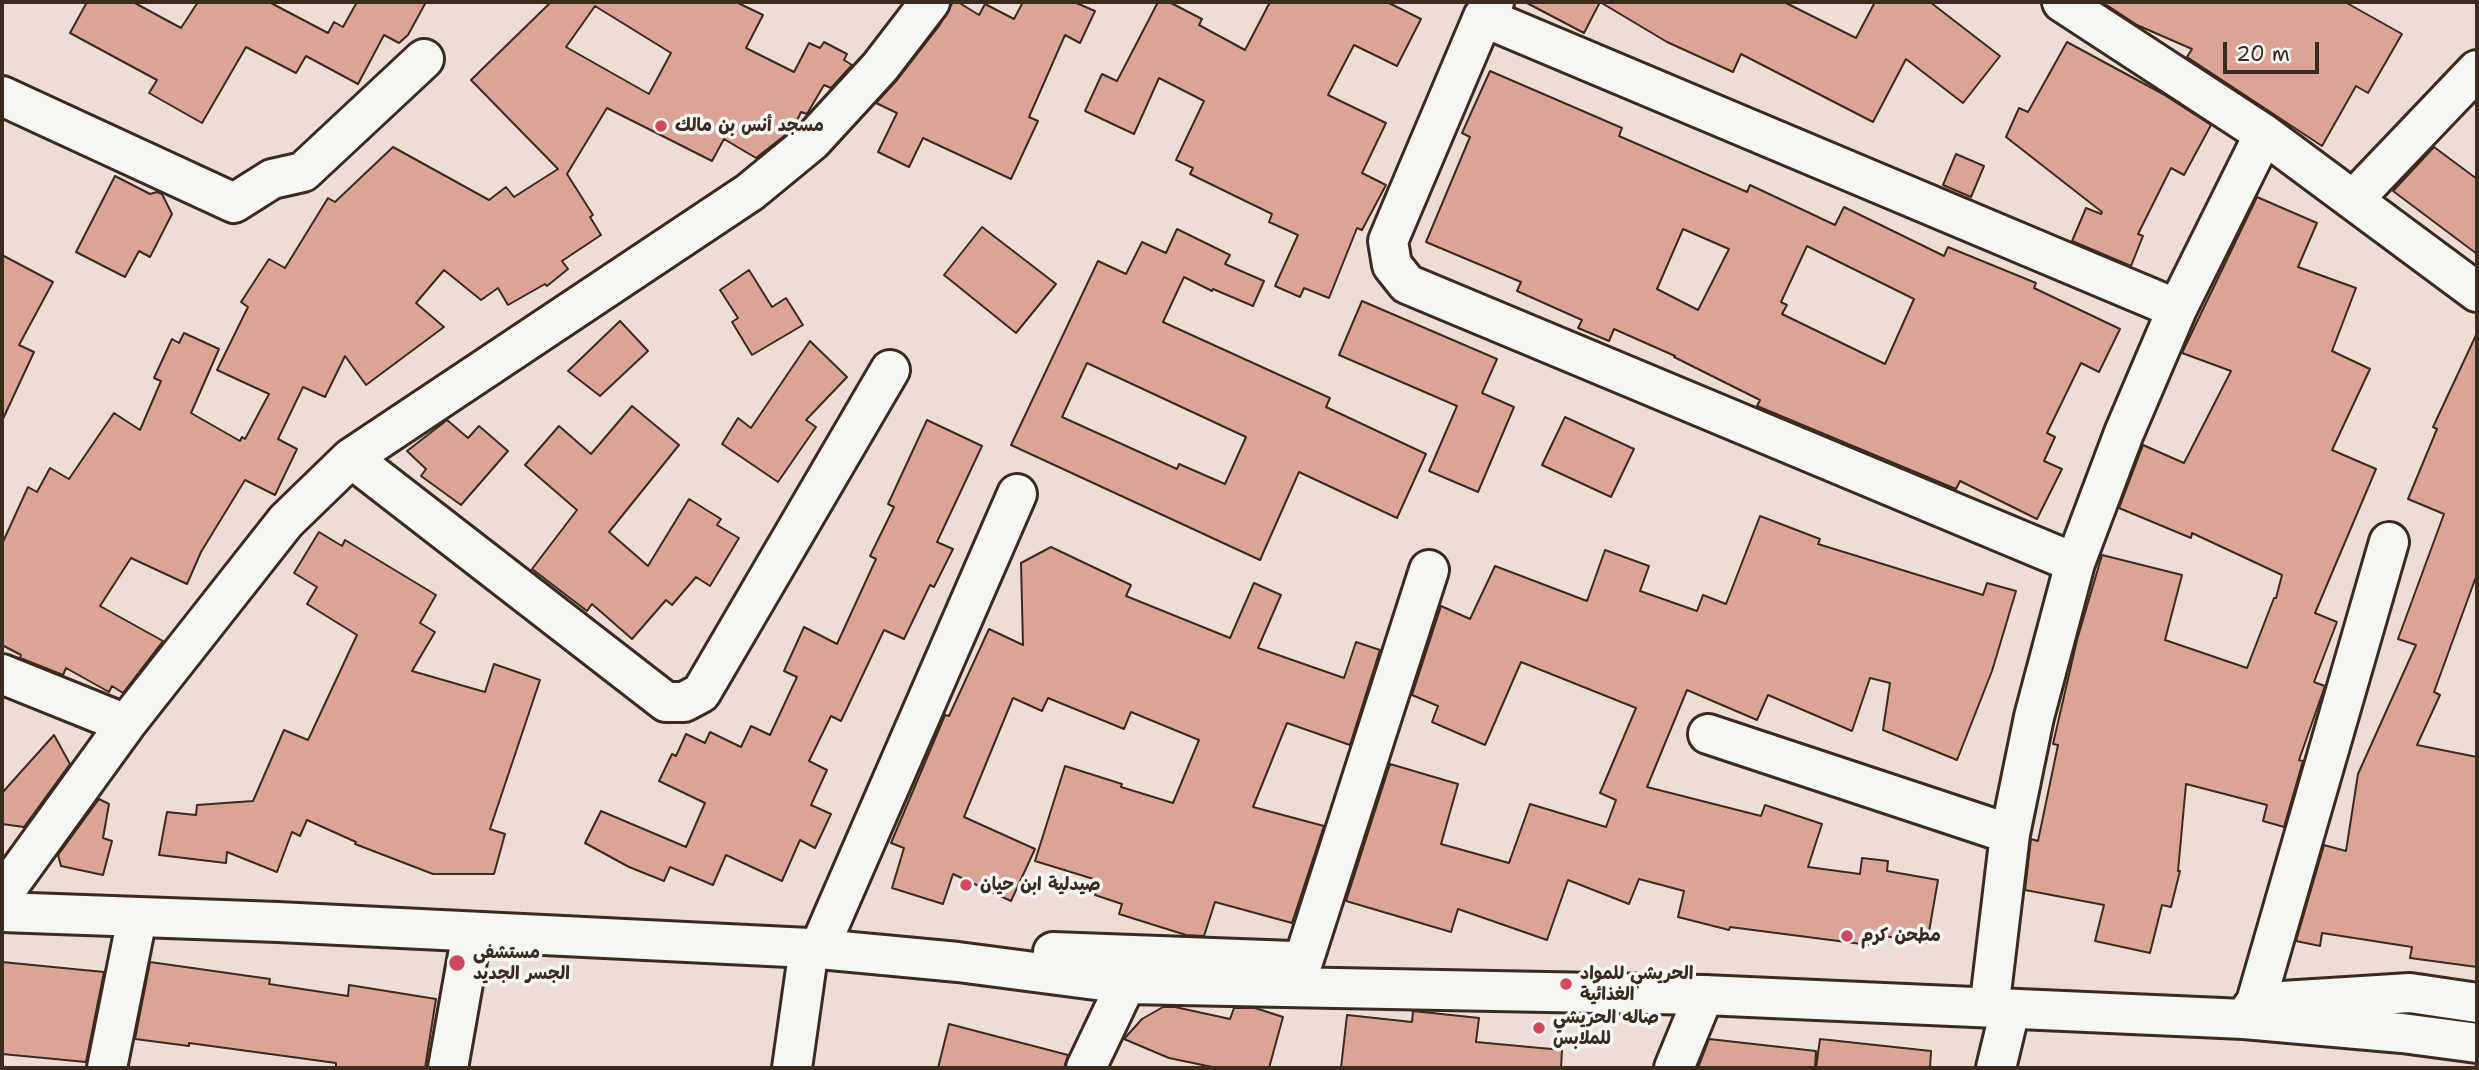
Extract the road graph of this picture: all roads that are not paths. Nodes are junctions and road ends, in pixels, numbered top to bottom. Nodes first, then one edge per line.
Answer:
1 (930, 2) edge
2 (2062, 2) edge
3 (1489, 10) edge
4 (424, 59) dead end
5 (2477, 70) edge
6 (2, 96) edge
7 (2264, 134) junction
8 (2353, 200) junction
9 (2477, 292) edge
10 (2176, 309) junction
11 (890, 370) dead end
12 (351, 458) junction
13 (1017, 494) dead end
14 (2389, 542) dead end
15 (2074, 563) junction
16 (1429, 570) dead end
17 (2, 674) edge
18 (126, 724) junction
19 (1708, 734) dead end
20 (2010, 834) junction
21 (2, 895) edge
22 (2, 902) edge
23 (2, 912) edge
24 (137, 918) junction
25 (278, 918) junction
26 (471, 932) junction
27 (817, 943) junction
28 (1303, 962) junction
29 (1126, 984) junction
30 (1704, 995) junction
31 (2001, 1002) junction
32 (2477, 1003) edge
33 (2250, 1010) junction
34 (2477, 1044) edge
35 (1098, 1064) edge
36 (107, 1068) edge
37 (448, 1068) edge
38 (792, 1068) edge
39 (1675, 1068) edge
40 (1996, 1068) edge

1 - 12 street
2 - 7 street
3 - 10 street
3 - 15 street
4 - 6 street
5 - 8 street
7 - 8 street
7 - 10 street
8 - 9 street
10 - 15 street
11 - 12 street
12 - 18 street
13 - 27 street
14 - 33 street
15 - 20 street
16 - 28 street
17 - 18 street
18 - 21 street
19 - 20 street
20 - 31 street
22 - 25 street
23 - 24 street
24 - 25 street
24 - 36 street
25 - 26 street
25 - 27 street
26 - 27 street
26 - 37 street
27 - 28 street
27 - 29 street
27 - 38 street
28 - 31 street
29 - 30 street
29 - 35 street
30 - 31 street
30 - 39 street
31 - 33 street
31 - 40 street
32 - 33 street
33 - 34 street

